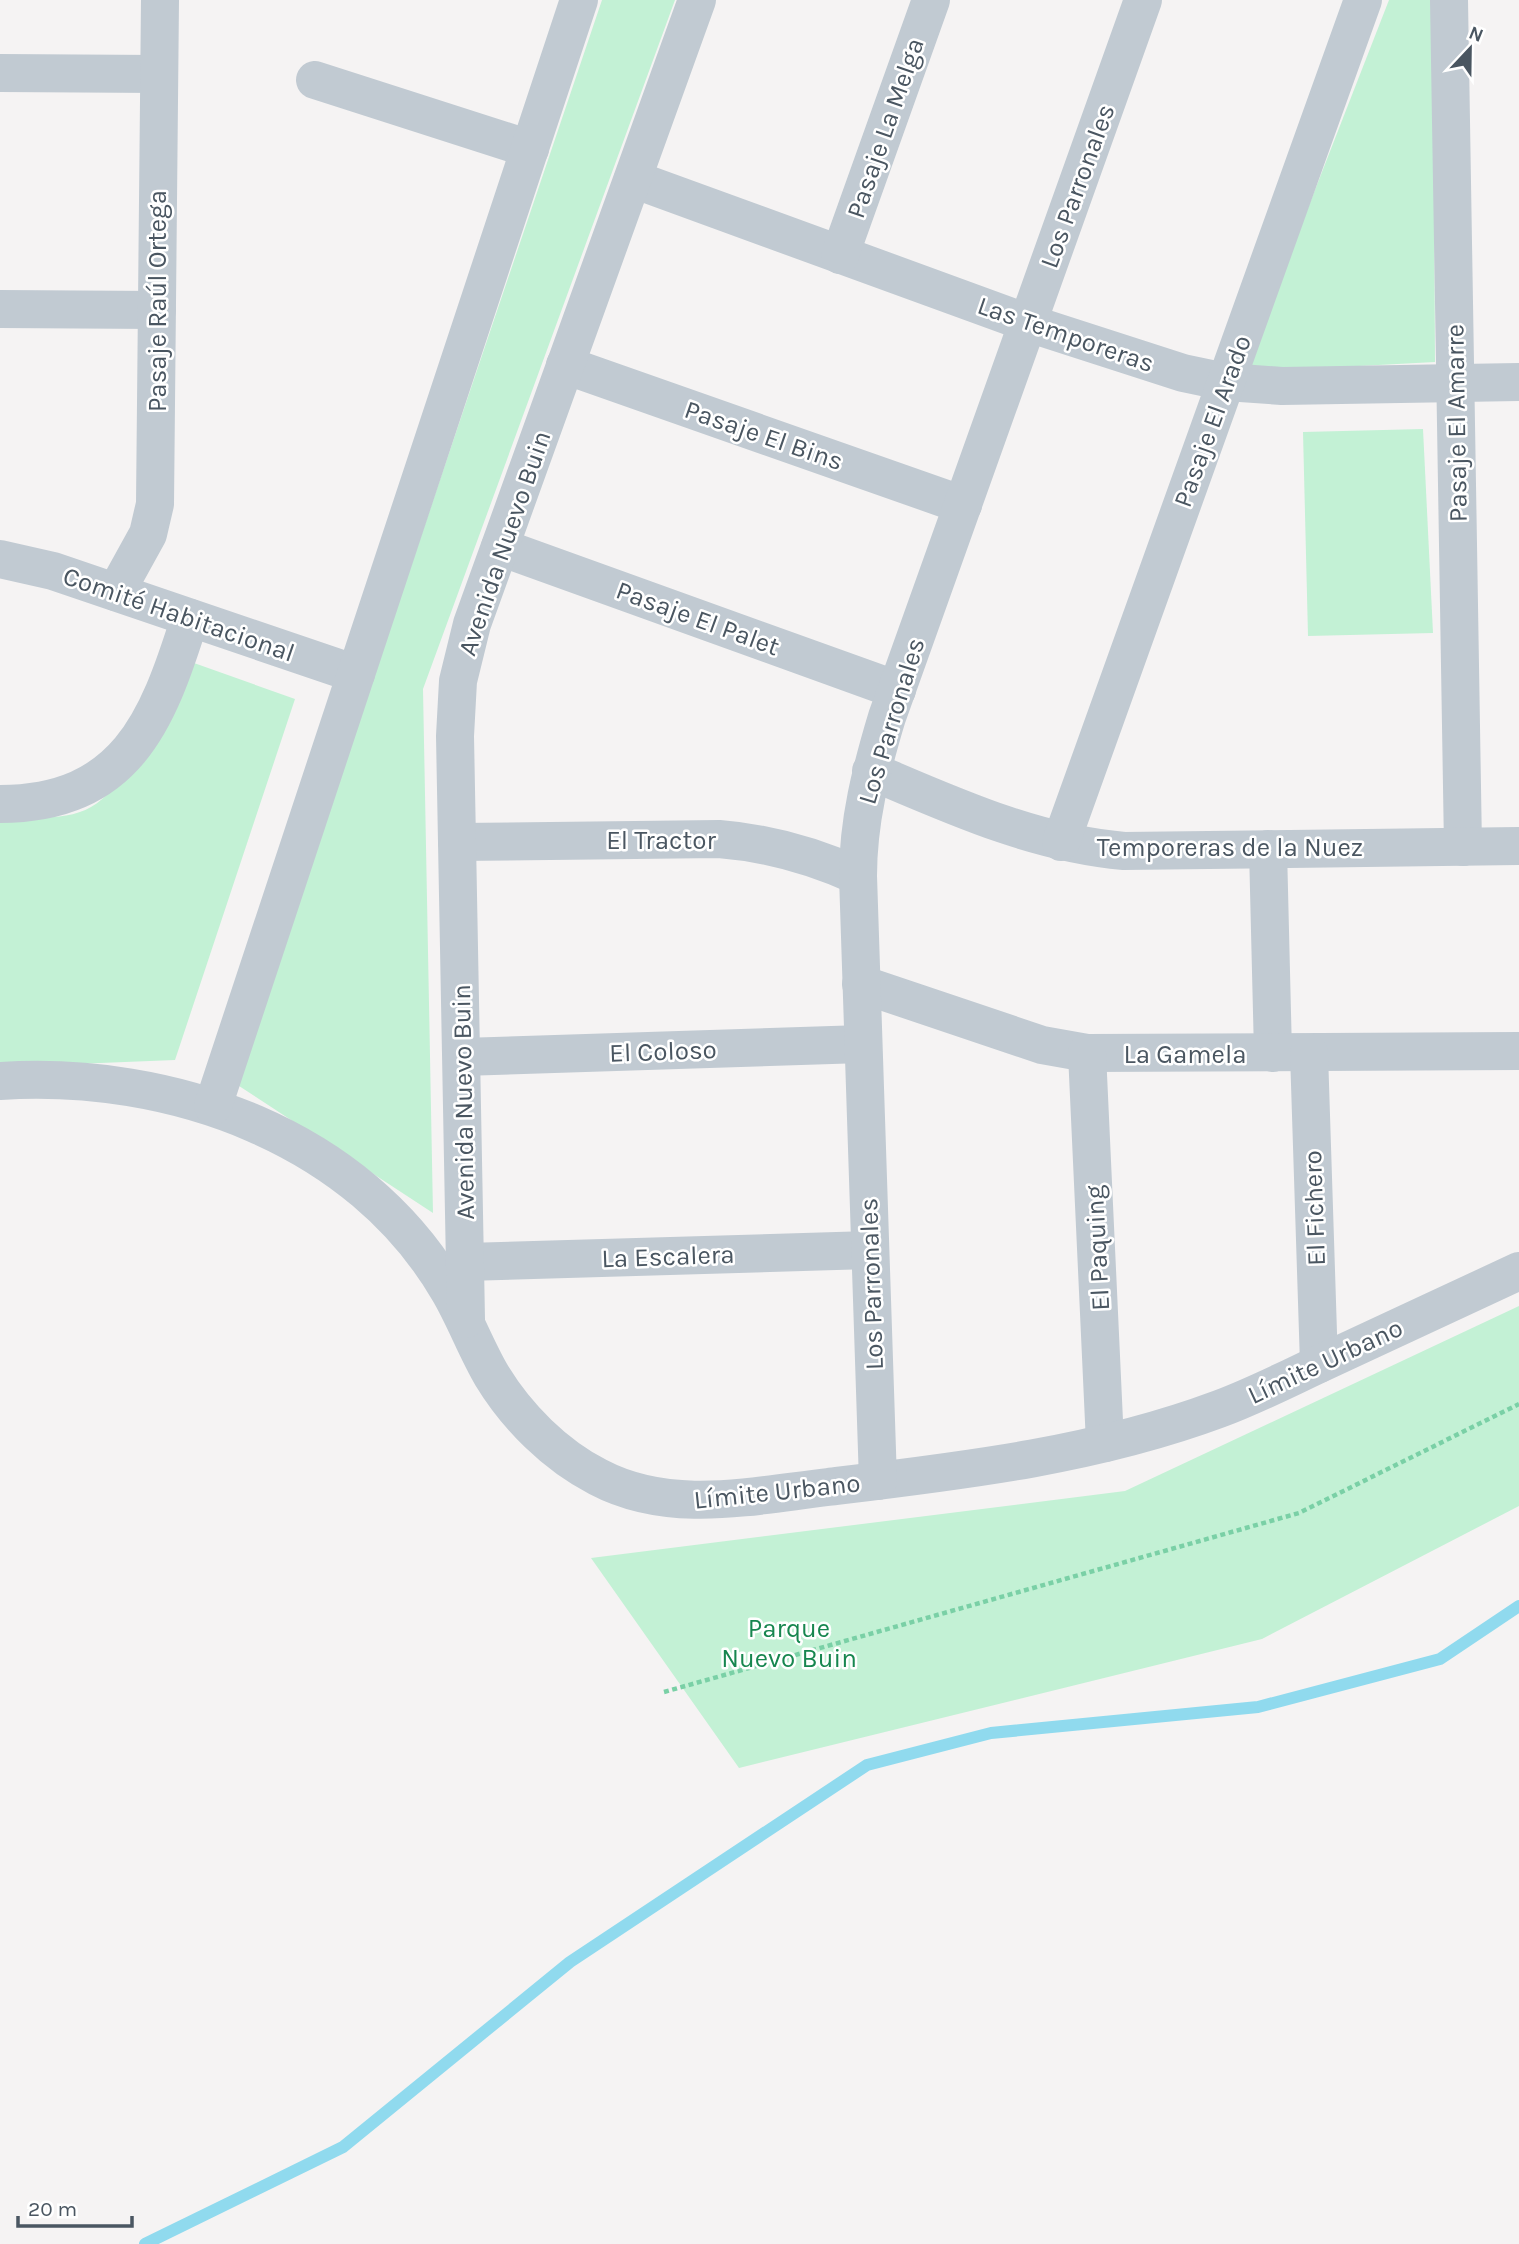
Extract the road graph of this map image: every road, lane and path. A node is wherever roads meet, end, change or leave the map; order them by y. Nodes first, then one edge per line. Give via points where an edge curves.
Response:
1 (160, 0) edge
2 (579, 0) edge
3 (697, 0) edge
4 (930, 0) edge
5 (1143, 0) edge
6 (1363, 0) edge
7 (1449, 0) edge
8 (0, 73) edge
9 (159, 74) junction
10 (315, 79) dead end
11 (530, 149) junction
12 (633, 179) junction
13 (840, 255) junction
14 (0, 309) edge
15 (157, 310) junction
16 (1028, 323) junction
17 (565, 365) junction
18 (1226, 382) junction
19 (1519, 382) edge
20 (1455, 383) junction
21 (963, 505) junction
22 (500, 547) junction
23 (0, 559) edge
24 (116, 592) junction
25 (190, 618) junction
26 (356, 674) junction
27 (897, 690) junction
28 (871, 771) junction
29 (0, 804) edge
30 (457, 842) junction
31 (1061, 842) junction
32 (1519, 846) edge
33 (1463, 847) junction
34 (1268, 849) junction
35 (858, 876) junction
36 (861, 984) junction
37 (863, 1044) junction
38 (1519, 1051) edge
39 (1087, 1053) junction
40 (1291, 1053) junction
41 (462, 1057) junction
42 (0, 1081) edge
43 (213, 1106) junction
44 (870, 1250) junction
45 (466, 1262) junction
46 (1519, 1271) edge
47 (466, 1321) junction
48 (1319, 1364) junction
49 (1519, 1404) edge
50 (1105, 1443) junction
51 (878, 1481) junction
52 (664, 1692) dead end

1 - 9 street, Pasaje Raúl Ortega
2 - 11 street
3 - 12 street, Avenida Nuevo Buin
4 - 13 street, Pasaje La Melga
5 - 16 street, Los Parronales
6 - 18 street, Pasaje El Arado
7 - 20 street, Pasaje El Amarre
8 - 9 street
9 - 15 street, Pasaje Raúl Ortega
10 - 11 street
11 - 26 street
12 - 13 street, Las Temporeras
12 - 17 street, Avenida Nuevo Buin
13 - 16 street, Las Temporeras
14 - 15 street
15 - 24 street, Pasaje Raúl Ortega via 155,504 148,534
16 - 18 street, Las Temporeras via 1183,373
16 - 21 street, Los Parronales
17 - 21 street, Pasaje El Bins
17 - 22 street, Avenida Nuevo Buin
18 - 20 street, Las Temporeras via 1282,386
18 - 31 street, Pasaje El Arado
19 - 20 street, Las Temporeras
20 - 33 street, Pasaje El Amarre
21 - 27 street, Los Parronales
22 - 27 street, Pasaje El Palet
22 - 30 street, Avenida Nuevo Buin via 472,624 458,681
23 - 24 street, Comité Habitacional
24 - 25 street, Comité Habitacional
25 - 26 street, Comité Habitacional
25 - 29 street via 162,702 130,750 109,771 75,790 29,803
26 - 43 street
27 - 28 street, Los Parronales
28 - 31 street, Temporeras de la Nuez via 991,820
28 - 35 street, Los Parronales
30 - 35 street, El Tractor via 758,842 795,850
30 - 41 street, Avenida Nuevo Buin
31 - 34 street, Temporeras de la Nuez via 1124,851
32 - 33 street, Temporeras de la Nuez
33 - 34 street, Temporeras de la Nuez
34 - 40 street, El Fichero
35 - 36 street, Los Parronales
36 - 37 street, Los Parronales
36 - 39 street, La Gamela via 1042,1045
37 - 41 street, El Coloso
37 - 44 street, Los Parronales
38 - 40 street, La Gamela
39 - 40 street, La Gamela
39 - 50 street, El Paquing
40 - 48 street, El Fichero
41 - 45 street, Avenida Nuevo Buin
42 - 43 street, Límite Urbano via 100,1082
43 - 47 street, Límite Urbano via 290,1141 368,1195 428,1258
44 - 45 street, La Escalera
44 - 51 street, Los Parronales
45 - 47 street, Avenida Nuevo Buin
46 - 48 street, Límite Urbano
47 - 51 street, Límite Urbano via 491,1375 527,1422 581,1467 615,1485 646,1495 704,1501
48 - 50 street, Límite Urbano via 1218,1409
49 - 52 path via 1299,1513
50 - 51 street, Límite Urbano via 1000,1466

